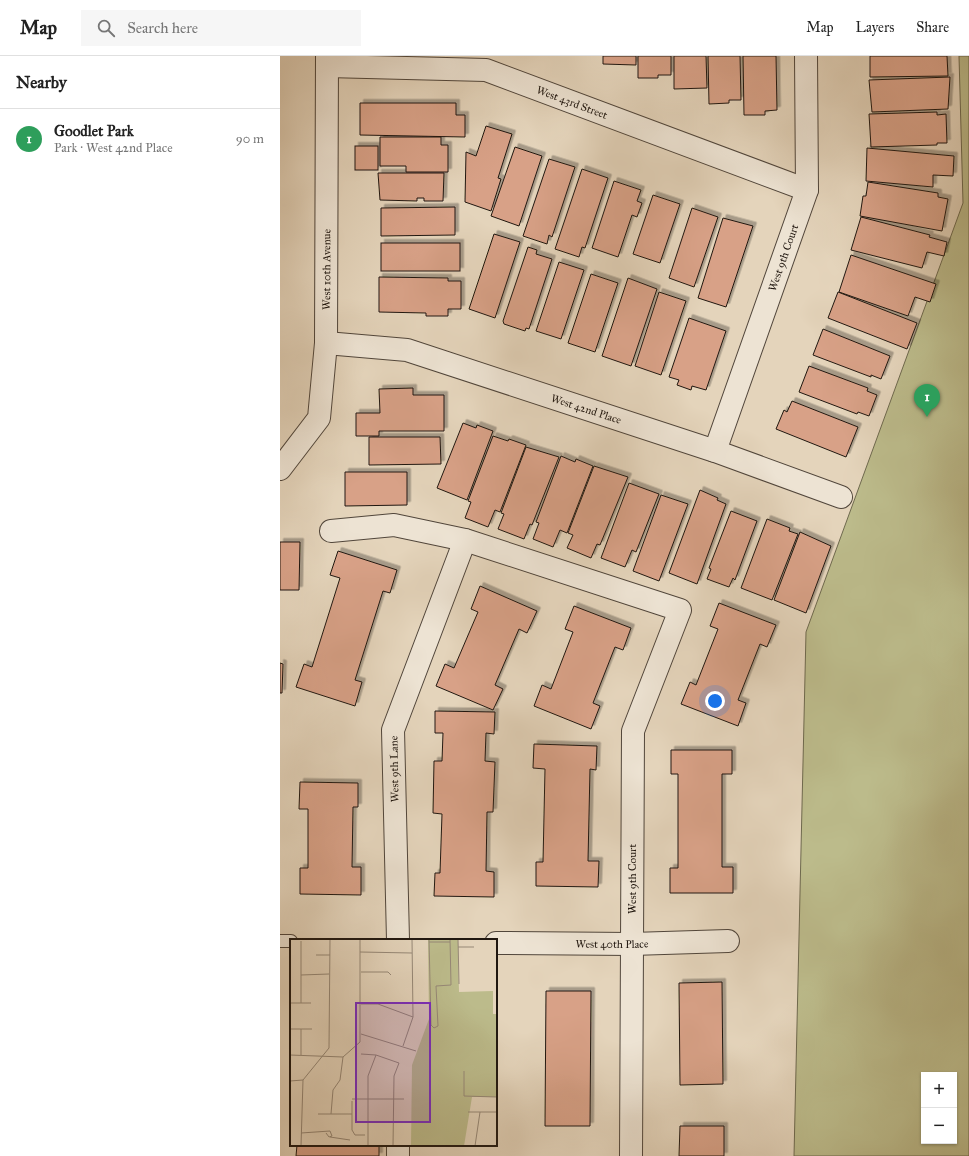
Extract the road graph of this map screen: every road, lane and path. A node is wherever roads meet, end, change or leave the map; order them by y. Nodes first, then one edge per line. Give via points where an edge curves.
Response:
1 (806, 56) edge
2 (327, 61) edge
3 (807, 190) junction
4 (326, 343) junction
5 (715, 451) junction
6 (280, 469) edge
7 (841, 497) dead end
8 (331, 531) dead end
9 (465, 540) junction
10 (398, 939) edge
11 (728, 941) dead end
12 (497, 943) edge
13 (632, 944) junction
14 (631, 1156) edge

1 - 3 street, West 9th Court
2 - 3 street, West 43rd Street via 486,70
2 - 4 street, West 10th Avenue
3 - 5 street, West 9th Court
4 - 5 street, West 42nd Place via 407,350
4 - 6 street, West 10th Avenue via 319,418
5 - 7 street, West 42nd Place
8 - 9 street via 394,525
9 - 10 street, West 9th Lane via 392,730
9 - 13 street, West 9th Court via 680,610 633,731
11 - 13 street, West 40th Place
12 - 13 street, West 40th Place
13 - 14 street, West 9th Court

